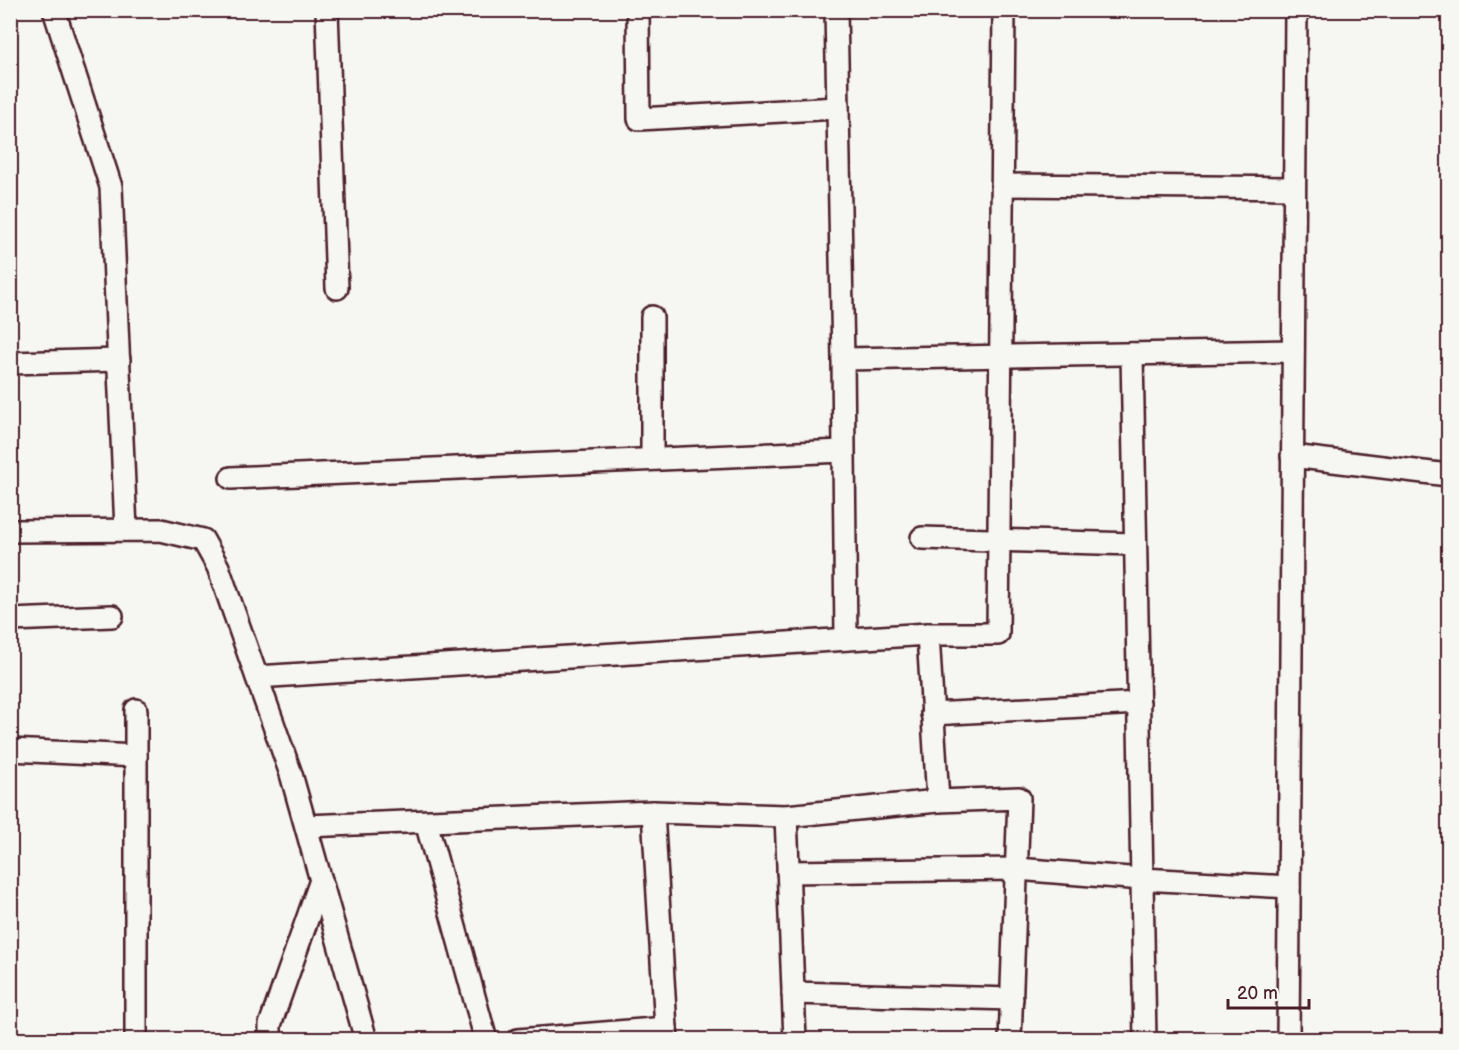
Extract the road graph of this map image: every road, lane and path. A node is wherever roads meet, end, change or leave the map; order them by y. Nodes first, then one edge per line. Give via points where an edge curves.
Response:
1 (54, 10) edge
2 (327, 10) edge
3 (638, 10) edge
4 (836, 10) edge
5 (1004, 10) edge
6 (1296, 10) edge
7 (838, 108) junction
8 (1002, 185) junction
9 (1294, 188) junction
10 (337, 288) dead end
11 (652, 317) dead end
12 (1293, 351) junction
13 (1132, 354) junction
14 (1001, 356) junction
15 (843, 359) junction
16 (119, 360) junction
17 (10, 363) edge
18 (843, 451) junction
19 (1292, 456) junction
20 (652, 459) junction
21 (1449, 475) edge
22 (231, 478) dead end
23 (126, 530) junction
24 (10, 531) edge
25 (922, 538) dead end
26 (999, 539) junction
27 (1136, 544) junction
28 (112, 616) dead end
29 (10, 620) edge
30 (928, 634) junction
31 (846, 639) junction
32 (257, 677) junction
33 (1138, 703) junction
34 (136, 710) dead end
35 (932, 714) junction
36 (10, 750) edge
37 (136, 756) junction
38 (938, 801) junction
39 (653, 812) junction
40 (786, 816) junction
41 (426, 822) junction
42 (306, 826) junction
43 (1017, 869) junction
44 (788, 872) junction
45 (1142, 879) junction
46 (321, 880) junction
47 (1289, 888) junction
48 (793, 993) junction
49 (1012, 999) junction
50 (667, 1034) edge
51 (136, 1040) edge
52 (270, 1040) edge
53 (366, 1040) edge
54 (486, 1040) edge
55 (518, 1040) edge
56 (795, 1040) edge
57 (1010, 1040) edge
58 (1145, 1040) edge
59 (1288, 1040) edge

1 - 16 street via 111,187
2 - 10 street
3 - 7 street via 639,119
4 - 7 street
5 - 8 street
6 - 9 street
7 - 15 street
8 - 9 street
8 - 14 street
9 - 12 street
11 - 20 street
12 - 13 street
12 - 19 street
13 - 14 street
13 - 27 street
14 - 15 street
14 - 26 street
15 - 18 street
16 - 17 street
16 - 23 street
18 - 20 street
18 - 31 street
19 - 21 street
19 - 47 street
20 - 22 street
23 - 24 street
23 - 32 street via 161,530 203,540 218,567
25 - 26 street
26 - 27 street
26 - 30 street via 998,634
27 - 33 street
28 - 29 street
30 - 31 street
30 - 35 street
31 - 32 street
32 - 42 street
33 - 35 street
33 - 45 street
34 - 37 street
35 - 38 street
36 - 37 street
37 - 51 street
38 - 40 street
38 - 43 street via 1019,798
39 - 40 street
39 - 41 street
39 - 50 street
40 - 44 street
41 - 42 street
41 - 54 street
42 - 46 street
43 - 44 street
43 - 45 street
43 - 49 street
44 - 48 street
45 - 47 street
45 - 58 street
46 - 52 street via 270,1025
46 - 53 street
47 - 59 street
48 - 49 street
48 - 56 street
49 - 57 street
50 - 55 street

